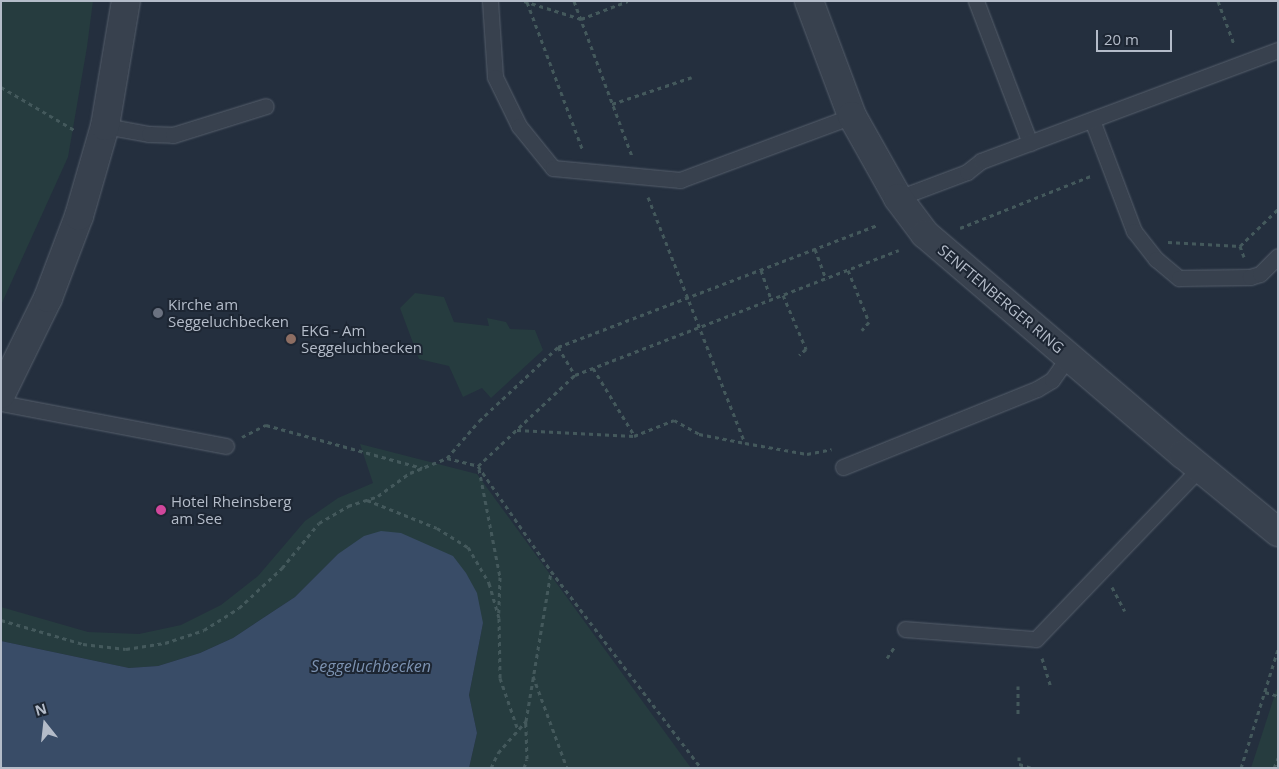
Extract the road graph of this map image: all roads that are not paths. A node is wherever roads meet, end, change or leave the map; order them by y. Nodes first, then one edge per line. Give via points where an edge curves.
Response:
1 (126, 1) edge
2 (490, 1) edge
3 (809, 1) edge
4 (976, 1) edge
5 (1278, 50) edge
6 (266, 106) dead end
7 (852, 116) junction
8 (1092, 120) junction
9 (105, 126) junction
10 (1030, 143) junction
11 (898, 198) junction
12 (1278, 256) edge
13 (1069, 356) junction
14 (1, 394) edge
15 (1, 403) edge
16 (226, 446) road end
17 (843, 467) dead end
18 (1200, 468) junction
19 (1278, 532) edge
20 (906, 629) dead end

1 - 9 street
2 - 7 lane via 495,77 519,126 554,168 680,180
3 - 7 street, SENFTENBERGER RING
4 - 10 lane
5 - 8 lane
6 - 9 lane via 173,135
7 - 11 street, SENFTENBERGER RING
8 - 10 lane
8 - 12 lane via 1134,231 1156,259 1179,278 1250,278 1260,274
9 - 14 street via 79,216 51,288
10 - 11 lane via 982,161 968,172
11 - 13 street, SENFTENBERGER RING via 925,234
13 - 17 lane via 1052,380 1037,390
13 - 18 street, SENFTENBERGER RING
15 - 16 lane
18 - 19 street, SENFTENBERGER RING
18 - 20 lane via 1036,639

